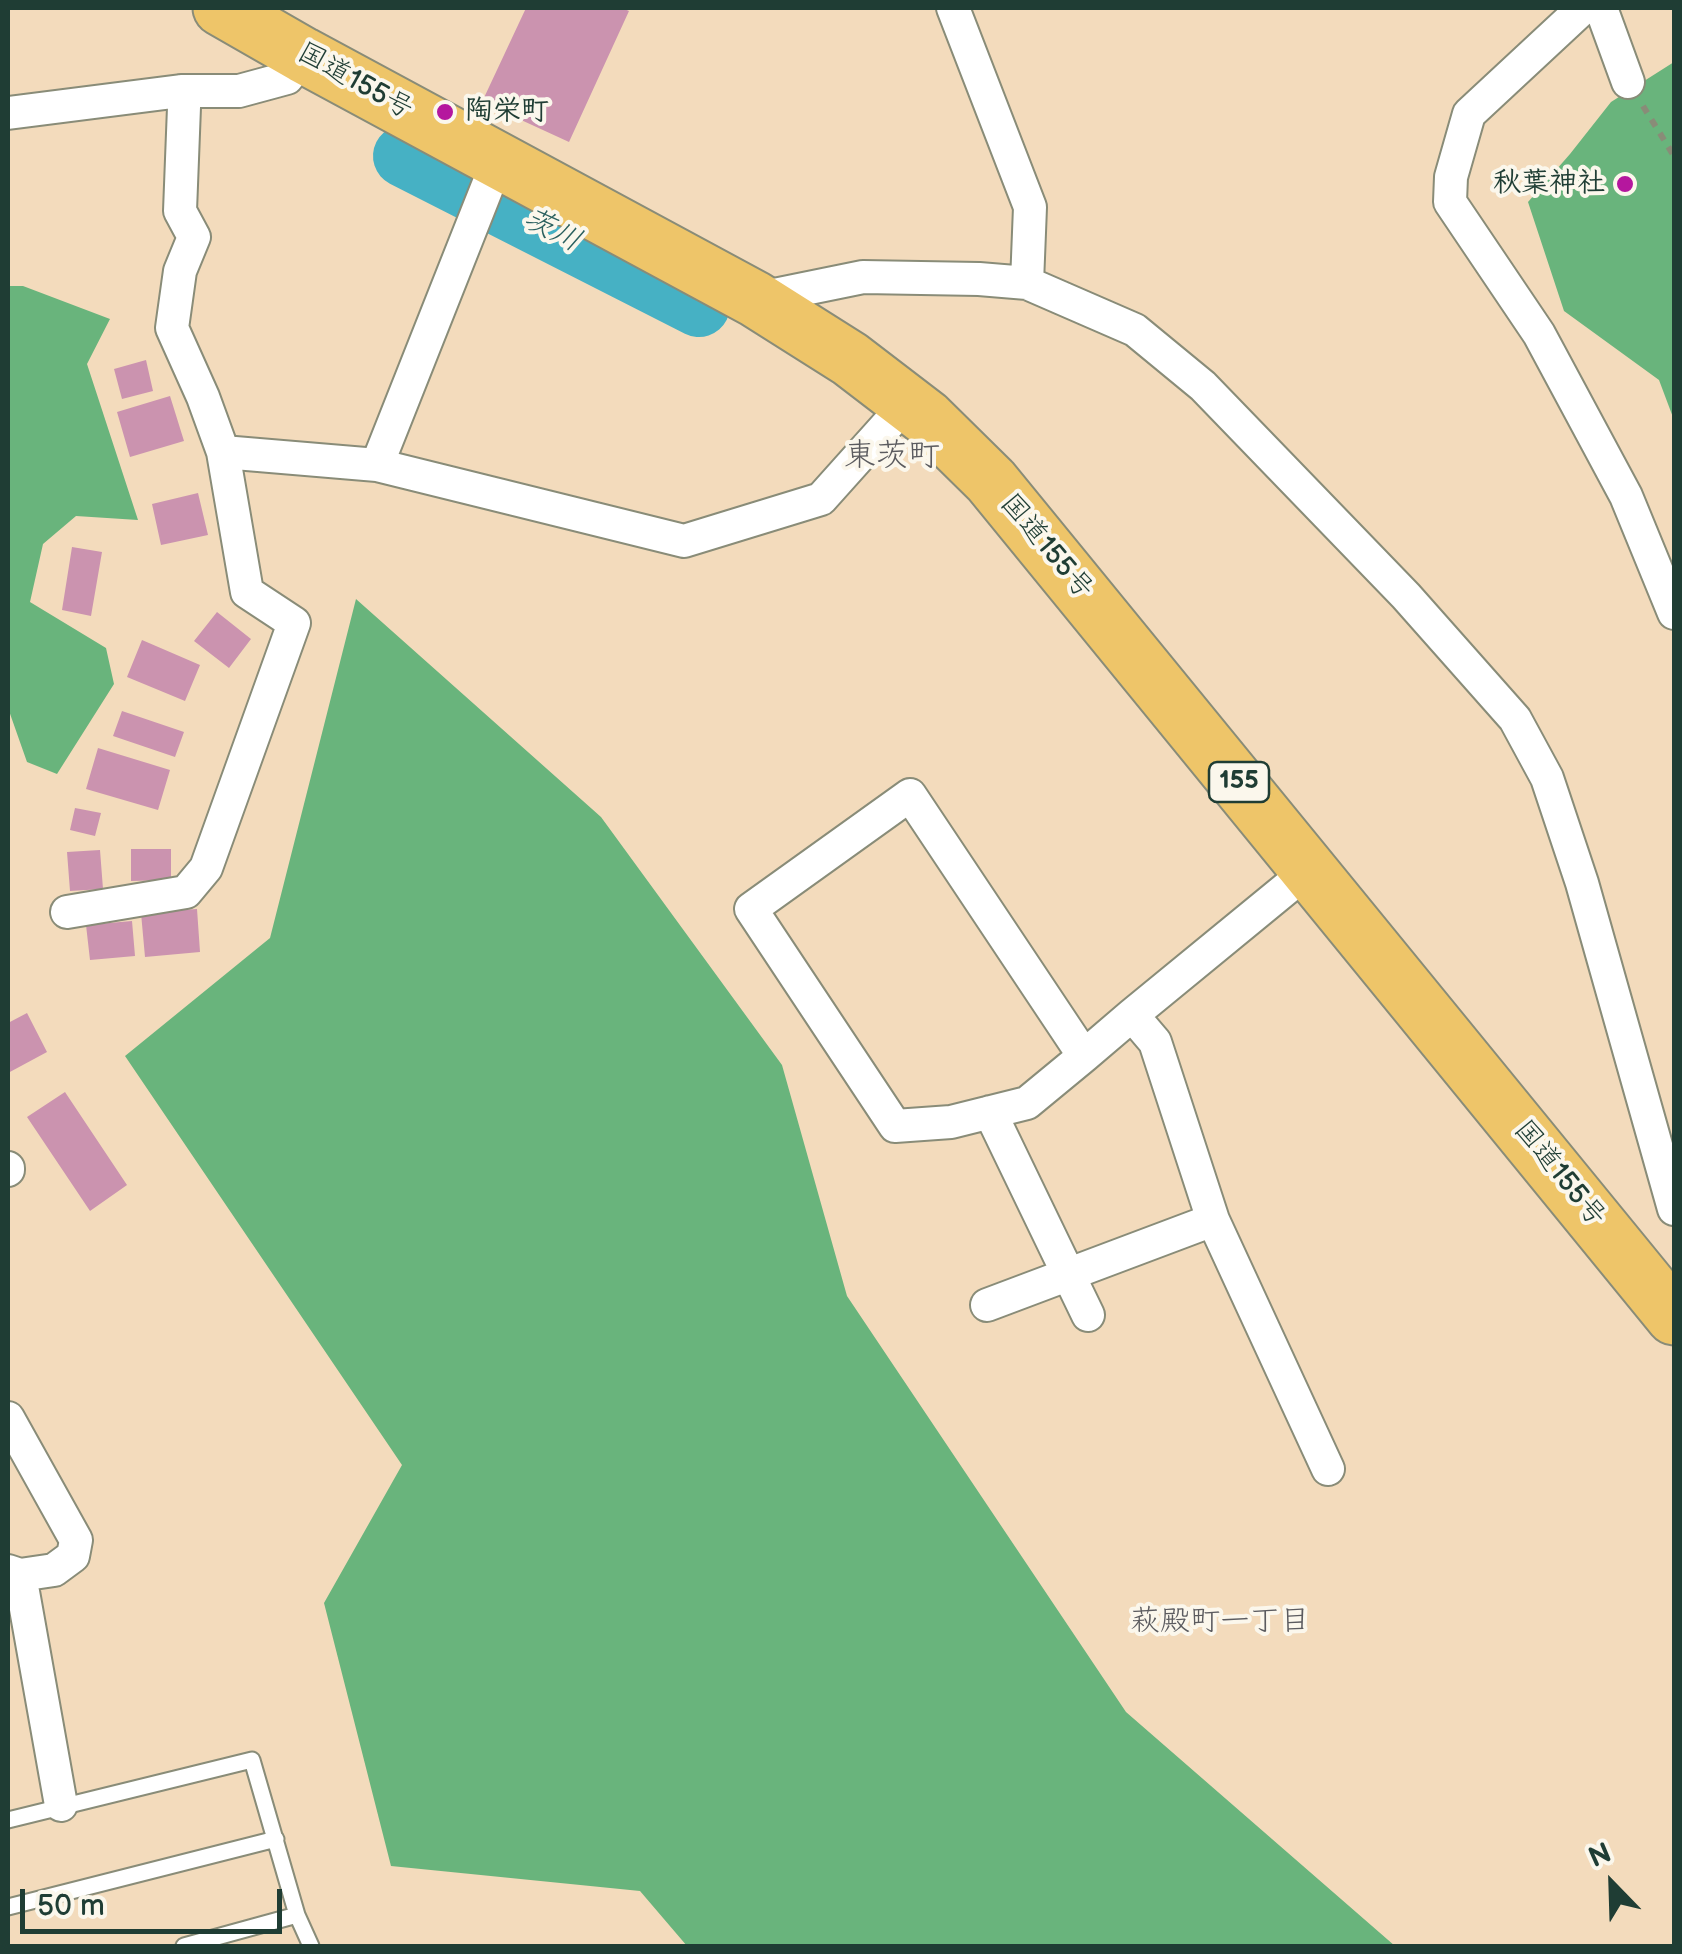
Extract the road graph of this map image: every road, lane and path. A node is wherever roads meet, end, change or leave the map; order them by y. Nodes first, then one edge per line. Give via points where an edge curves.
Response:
1 (953, 8) edge
2 (1584, 8) edge
3 (1601, 8) edge
4 (248, 14) edge
5 (303, 54) junction
6 (1628, 82) joint
7 (180, 91) junction
8 (8, 113) edge
9 (1674, 156) edge
10 (489, 183) junction
11 (1026, 283) junction
12 (755, 298) junction
13 (907, 402) junction
14 (224, 452) junction
15 (377, 465) junction
16 (1674, 613) edge
17 (1310, 869) junction
18 (67, 912) dead end
19 (1132, 1015) junction
20 (1084, 1056) junction
21 (990, 1112) junction
22 (1674, 1210) edge
23 (1213, 1220) junction
24 (1068, 1274) junction
25 (986, 1306) dead end
26 (1088, 1314) dead end
27 (1674, 1317) edge
28 (8, 1418) edge
29 (1328, 1470) dead end
30 (14, 1573) edge
31 (61, 1805) junction
32 (8, 1820) edge
33 (276, 1839) junction
34 (8, 1907) edge
35 (297, 1915) junction
36 (184, 1946) edge
37 (312, 1946) edge

1 - 11 street via 1030,206
2 - 16 street via 1469,114 1450,177 1450,202 1539,334 1626,496
3 - 6 street
4 - 5 highway, 国道155号 / 155
5 - 7 street via 287,78 239,91
5 - 10 highway, 国道155号 / 155
6 - 9 path
7 - 8 street
7 - 14 street via 180,211 194,237 180,271 172,328
10 - 12 highway, 国道155号 / 155
10 - 15 street
11 - 12 street via 863,276
11 - 22 street via 1136,330 1202,386 1515,719 1547,778 1582,883
12 - 13 highway, 国道155号 / 155
13 - 15 street via 821,499 684,541
13 - 17 highway, 国道155号 / 155 via 992,481
14 - 15 street
14 - 18 street via 247,592 294,623 206,868 186,892
17 - 19 street
17 - 27 highway, 国道155号 / 155
19 - 20 street
19 - 23 street via 1155,1042
20 - 21 street via 1027,1103
20 - 21 street via 910,794 751,909 895,1126
21 - 24 street
23 - 24 street
23 - 29 street
24 - 25 street
24 - 26 street
28 - 30 street via 76,1540 73,1556 54,1570
30 - 31 street
31 - 32 lane
31 - 33 lane via 252,1760
33 - 34 lane
33 - 35 lane
35 - 36 lane
35 - 37 lane

